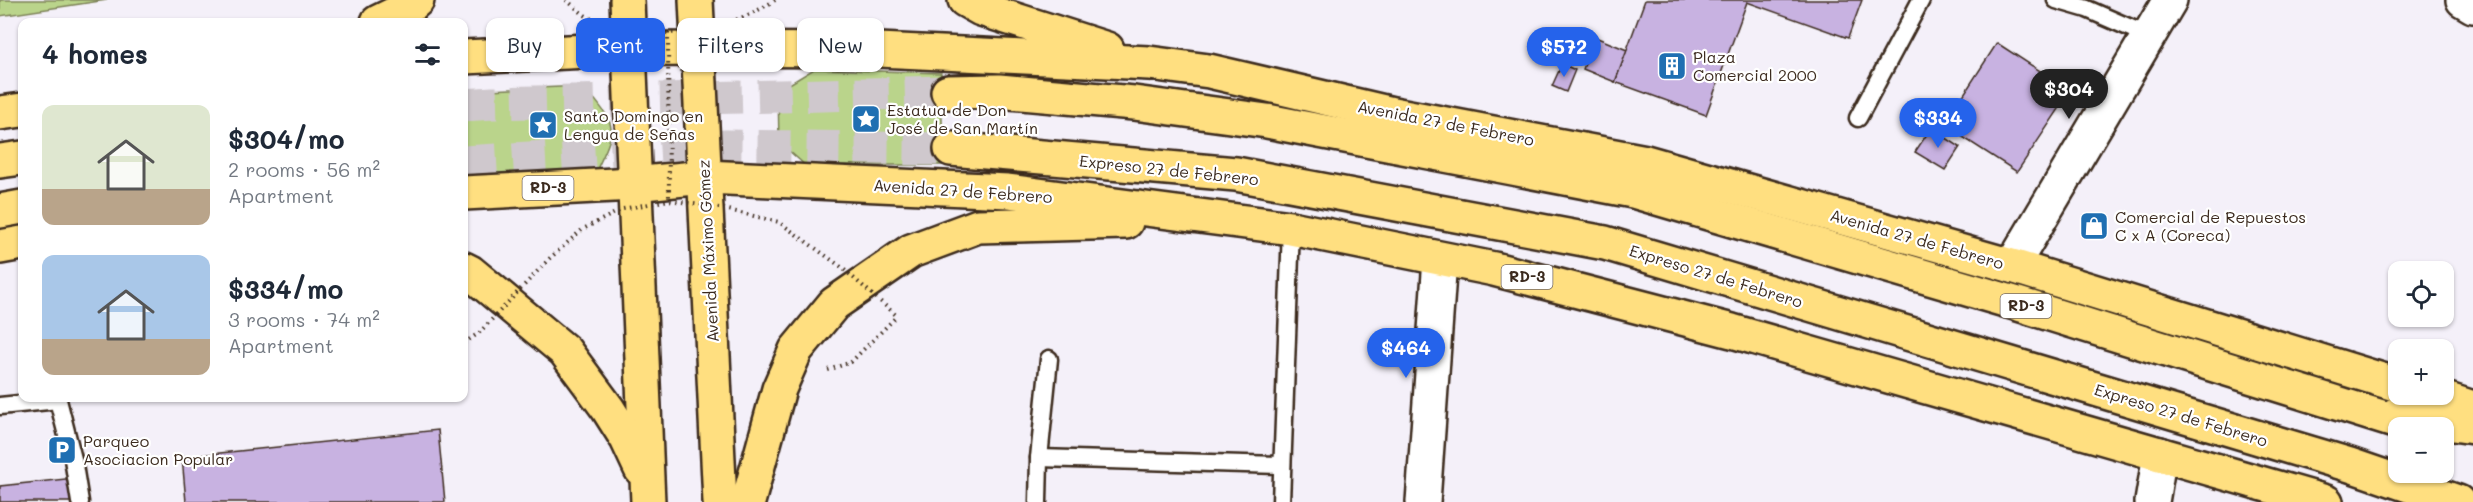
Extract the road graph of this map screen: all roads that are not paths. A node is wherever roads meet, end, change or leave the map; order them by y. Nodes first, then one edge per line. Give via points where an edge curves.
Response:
1 (417, 0) edge
2 (627, 0) edge
3 (696, 0) edge
4 (965, 0) edge
5 (1922, 0) edge
6 (2056, 0) edge
7 (2170, 0) edge
8 (2463, 0) edge
9 (2088, 4) edge
10 (2473, 6) edge
11 (386, 18) edge
12 (628, 18) edge
13 (697, 18) edge
14 (2149, 36) junction
15 (785, 51) edge
16 (576, 52) edge
17 (468, 57) edge
18 (1149, 63) junction
19 (630, 72) edge
20 (700, 72) edge
21 (948, 92) tunnel mouth
22 (18, 111) edge
23 (0, 113) edge
24 (1858, 118) dead end
25 (951, 149) tunnel mouth
26 (18, 159) edge
27 (0, 161) edge
28 (705, 177) junction
29 (633, 184) junction
30 (468, 193) edge
31 (18, 208) edge
32 (0, 211) edge
33 (1198, 217) junction
34 (1291, 228) junction
35 (18, 244) edge
36 (0, 247) edge
37 (1440, 259) junction
38 (2012, 266) junction
39 (468, 271) edge
40 (1049, 359) dead end
41 (2388, 382) edge
42 (39, 402) edge
43 (59, 402) edge
44 (2454, 402) edge
45 (0, 406) edge
46 (2473, 408) edge
47 (2364, 410) junction
48 (2388, 418) edge
49 (2473, 427) edge
50 (2454, 439) edge
51 (2473, 446) edge
52 (2160, 454) junction
53 (1039, 458) junction
54 (1282, 465) junction
55 (2350, 465) junction
56 (647, 492) edge
57 (80, 502) edge
58 (720, 502) edge
59 (748, 502) edge
60 (1038, 502) edge
61 (1281, 502) edge
62 (1423, 502) edge
63 (2152, 502) edge
64 (2326, 502) edge
65 (2420, 502) edge
66 (2458, 502) edge

1 - 11 main road
2 - 12 main road
3 - 13 main road, Avenida Máximo Gómez
4 - 18 main road via 981,9
5 - 24 lane
6 - 9 lane
7 - 14 street
8 - 10 street
9 - 14 lane
14 - 38 street
15 - 18 main road, Avenida 27 de Febrero / RD-3 via 879,50
16 - 17 main road, Avenida 27 de Febrero / RD-3
18 - 38 main road, Avenida 27 de Febrero / RD-3 via 1646,162
19 - 29 main road
20 - 28 main road, Avenida Máximo Gómez
21 - 47 main road, RD-3 via 999,91 1123,102 1267,121 1633,191
22 - 23 main road
25 - 55 main road, Expreso 27 de Febrero via 1236,174 1605,243
26 - 27 main road
28 - 29 main road, Avenida 27 de Febrero / RD-3
28 - 33 main road, Avenida 27 de Febrero / RD-3 via 1008,191
28 - 58 main road, Avenida Máximo Gómez
29 - 30 main road, Avenida 27 de Febrero / RD-3
29 - 56 main road
31 - 32 main road
33 - 34 main road, Avenida 27 de Febrero / RD-3
33 - 59 main road via 978,226 911,251 834,304 796,350 779,389
34 - 37 main road, Avenida 27 de Febrero / RD-3
34 - 54 lane
35 - 36 main road
37 - 52 main road, Avenida 27 de Febrero / RD-3 via 1494,269 1732,331
37 - 62 street
38 - 41 main road, Avenida 27 de Febrero / RD-3
39 - 56 main road via 565,351 627,439
40 - 53 lane
42 - 45 lane
43 - 57 lane
44 - 46 main road
47 - 48 main road, RD-3
47 - 49 main road
50 - 51 main road
52 - 63 street
52 - 64 main road, Avenida 27 de Febrero / RD-3
53 - 54 lane
53 - 60 lane
54 - 61 lane
55 - 65 main road
55 - 66 main road, Expreso 27 de Febrero

